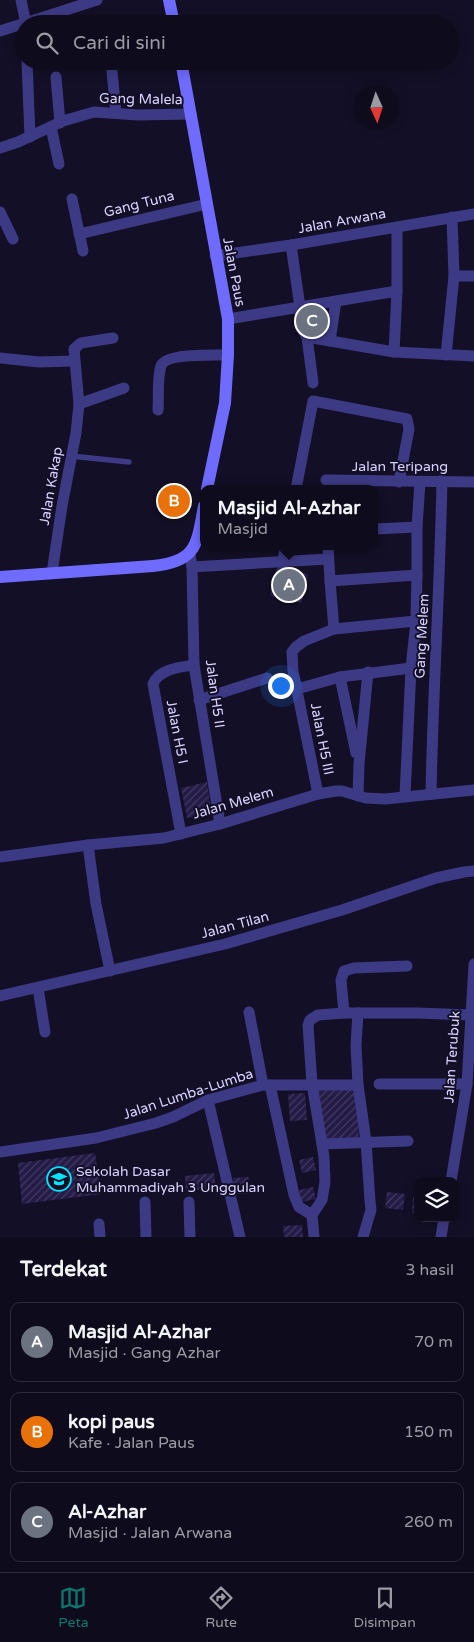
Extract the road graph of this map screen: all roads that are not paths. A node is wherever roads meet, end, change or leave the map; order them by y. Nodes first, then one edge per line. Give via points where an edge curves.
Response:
1 (21, 0) edge
2 (97, 0) edge
3 (169, 0) edge
4 (24, 15) edge
5 (51, 15) edge
6 (172, 15) edge
7 (15, 26) edge
8 (0, 31) edge
9 (27, 70) edge
10 (112, 70) edge
11 (183, 70) edge
12 (56, 77) dead end
13 (116, 112) junction
14 (191, 114) junction
15 (55, 125) junction
16 (30, 137) junction
17 (3, 147) edge
18 (59, 164) dead end
19 (72, 199) dead end
20 (207, 204) junction
21 (0, 212) edge
22 (474, 214) edge
23 (452, 217) junction
24 (397, 227) junction
25 (79, 234) junction
26 (13, 239) dead end
27 (291, 245) junction
28 (83, 251) dead end
29 (215, 256) junction
30 (454, 276) junction
31 (474, 276) edge
32 (397, 291) junction
33 (336, 301) junction
34 (300, 307) junction
35 (228, 319) junction
36 (307, 337) junction
37 (113, 338) dead end
38 (330, 341) junction
39 (394, 352) junction
40 (228, 355) junction
41 (446, 355) junction
42 (474, 356) edge
43 (0, 358) edge
44 (74, 361) junction
45 (313, 382) dead end
46 (124, 388) dead end
47 (79, 404) junction
48 (158, 410) dead end
49 (71, 456) junction
50 (128, 462) dead end
51 (326, 480) dead end
52 (442, 480) junction
53 (399, 482) junction
54 (420, 482) junction
55 (474, 482) edge
56 (208, 485) edge
57 (297, 485) edge
58 (200, 527) edge
59 (417, 527) junction
60 (378, 529) edge
61 (285, 550) edge
62 (328, 550) edge
63 (190, 554) junction
64 (328, 559) junction
65 (282, 563) junction
66 (192, 567) junction
67 (52, 573) junction
68 (417, 575) junction
69 (0, 577) edge
70 (330, 580) junction
71 (416, 621) junction
72 (334, 629) junction
73 (194, 664) junction
74 (411, 668) junction
75 (368, 672) junction
76 (340, 677) junction
77 (267, 678) dead end
78 (297, 689) junction
79 (199, 700) junction
80 (359, 764) junction
81 (474, 790) edge
82 (431, 793) junction
83 (318, 794) junction
84 (358, 796) junction
85 (405, 796) junction
86 (220, 824) junction
87 (181, 834) junction
88 (88, 845) junction
89 (0, 857) edge
90 (474, 872) edge
91 (474, 964) edge
92 (407, 966) dead end
93 (110, 971) junction
94 (38, 988) junction
95 (0, 996) edge
96 (249, 1012) dead end
97 (344, 1013) junction
98 (358, 1014) junction
99 (470, 1015) junction
100 (45, 1032) dead end
101 (312, 1084) junction
102 (379, 1084) dead end
103 (467, 1084) junction
104 (267, 1085) junction
105 (358, 1085) junction
106 (208, 1100) junction
107 (366, 1141) junction
108 (408, 1141) dead end
109 (322, 1144) junction
110 (0, 1152) edge
111 (451, 1177) edge
112 (145, 1202) dead end
113 (189, 1202) dead end
114 (312, 1215) junction
115 (443, 1222) edge
116 (99, 1224) dead end
117 (100, 1237) edge
118 (146, 1237) edge
119 (190, 1237) edge
120 (240, 1237) edge
121 (314, 1237) edge
122 (363, 1237) edge
123 (441, 1237) edge

1 - 4 street
2 - 5 street
3 - 6 main road
7 - 8 street
9 - 16 street
10 - 13 street
11 - 14 main road, Jalan Paus
12 - 15 street
13 - 14 street, Gang Malela
13 - 15 street, Gang Malela via 94,112
14 - 20 main road, Jalan Paus
15 - 16 street, Gang Malela
15 - 18 street
16 - 17 street, Gang Malela
19 - 25 street
20 - 25 street, Gang Tuna
20 - 29 main road, Jalan Paus
21 - 26 street
22 - 23 street, Jalan Arwana
23 - 24 street, Jalan Arwana
23 - 30 street
24 - 27 street, Jalan Arwana
24 - 32 street
25 - 28 street
27 - 29 street, Jalan Arwana
27 - 34 street
29 - 35 main road, Jalan Paus
30 - 31 street
30 - 41 street
32 - 33 street
32 - 39 street
33 - 34 street
33 - 38 street
34 - 35 street
34 - 36 street via 300,326
35 - 40 main road, Jalan Paus
36 - 38 street
36 - 45 street
37 - 44 street via 76,345
38 - 39 street
39 - 41 street
40 - 48 street via 174,357 164,361 160,368
40 - 56 main road, Jalan Paus via 225,403
41 - 42 street
43 - 44 street
44 - 47 street, Jalan Kakap
46 - 47 street
47 - 49 street, Jalan Kakap
49 - 50 lane
49 - 67 street, Jalan Kakap
51 - 53 street, Jalan Teripang
52 - 54 street, Jalan Teripang
52 - 55 street, Jalan Teripang
52 - 82 street, Gang Melem
53 - 54 street, Jalan Teripang
53 - 57 street via 409,429 407,419 313,401
54 - 59 street
58 - 63 main road
59 - 60 street
59 - 68 street
61 - 65 street
62 - 64 street
63 - 66 street, Jalan H5 II
63 - 67 main road via 165,565
64 - 65 street
64 - 70 street
65 - 66 street
66 - 73 street, Jalan H5 II
67 - 69 main road
68 - 70 street
68 - 71 street
70 - 72 street
71 - 72 street
71 - 74 street
72 - 78 street, Jalan H5 III via 304,641 292,652 292,671
73 - 79 street, Jalan H5 II
73 - 87 street, Jalan H5 I via 162,673 153,684
74 - 75 street
74 - 85 street
75 - 76 street
75 - 80 street
76 - 78 street
76 - 80 street
77 - 79 street
78 - 83 street, Jalan H5 III
79 - 86 street, Jalan H5 II
80 - 84 street
81 - 82 street, Jalan Melem
82 - 85 street, Jalan Melem
83 - 84 street, Jalan Melem via 342,791
83 - 86 street, Jalan Melem
84 - 85 street, Jalan Melem via 376,799
86 - 87 street, Jalan Melem
87 - 88 street, Jalan Melem
88 - 89 street, Jalan Melem
88 - 93 street via 97,913
90 - 93 street, Jalan Tilan via 436,878 225,944
91 - 99 street, Jalan Terubuk
92 - 97 street via 344,971 341,980
93 - 94 street, Jalan Tilan
94 - 95 street, Jalan Tilan
94 - 100 street
96 - 104 street
97 - 98 street
97 - 101 street via 318,1015 310,1020
98 - 99 street
98 - 105 street
99 - 103 street, Jalan Terubuk
101 - 104 street, Jalan Lumba-Lumba
101 - 105 street, Jalan Lumba-Lumba
101 - 109 street
102 - 103 street
103 - 111 street, Jalan Terubuk
104 - 106 street, Jalan Lumba-Lumba
104 - 114 street via 294,1194 299,1207
105 - 107 street
106 - 110 street, Jalan Lumba-Lumba via 156,1123 104,1136
106 - 120 street
107 - 108 street
107 - 109 street
107 - 122 street via 371,1210
109 - 114 street via 326,1170 324,1192
112 - 118 street
113 - 119 street
114 - 121 street
115 - 123 street
116 - 117 street

